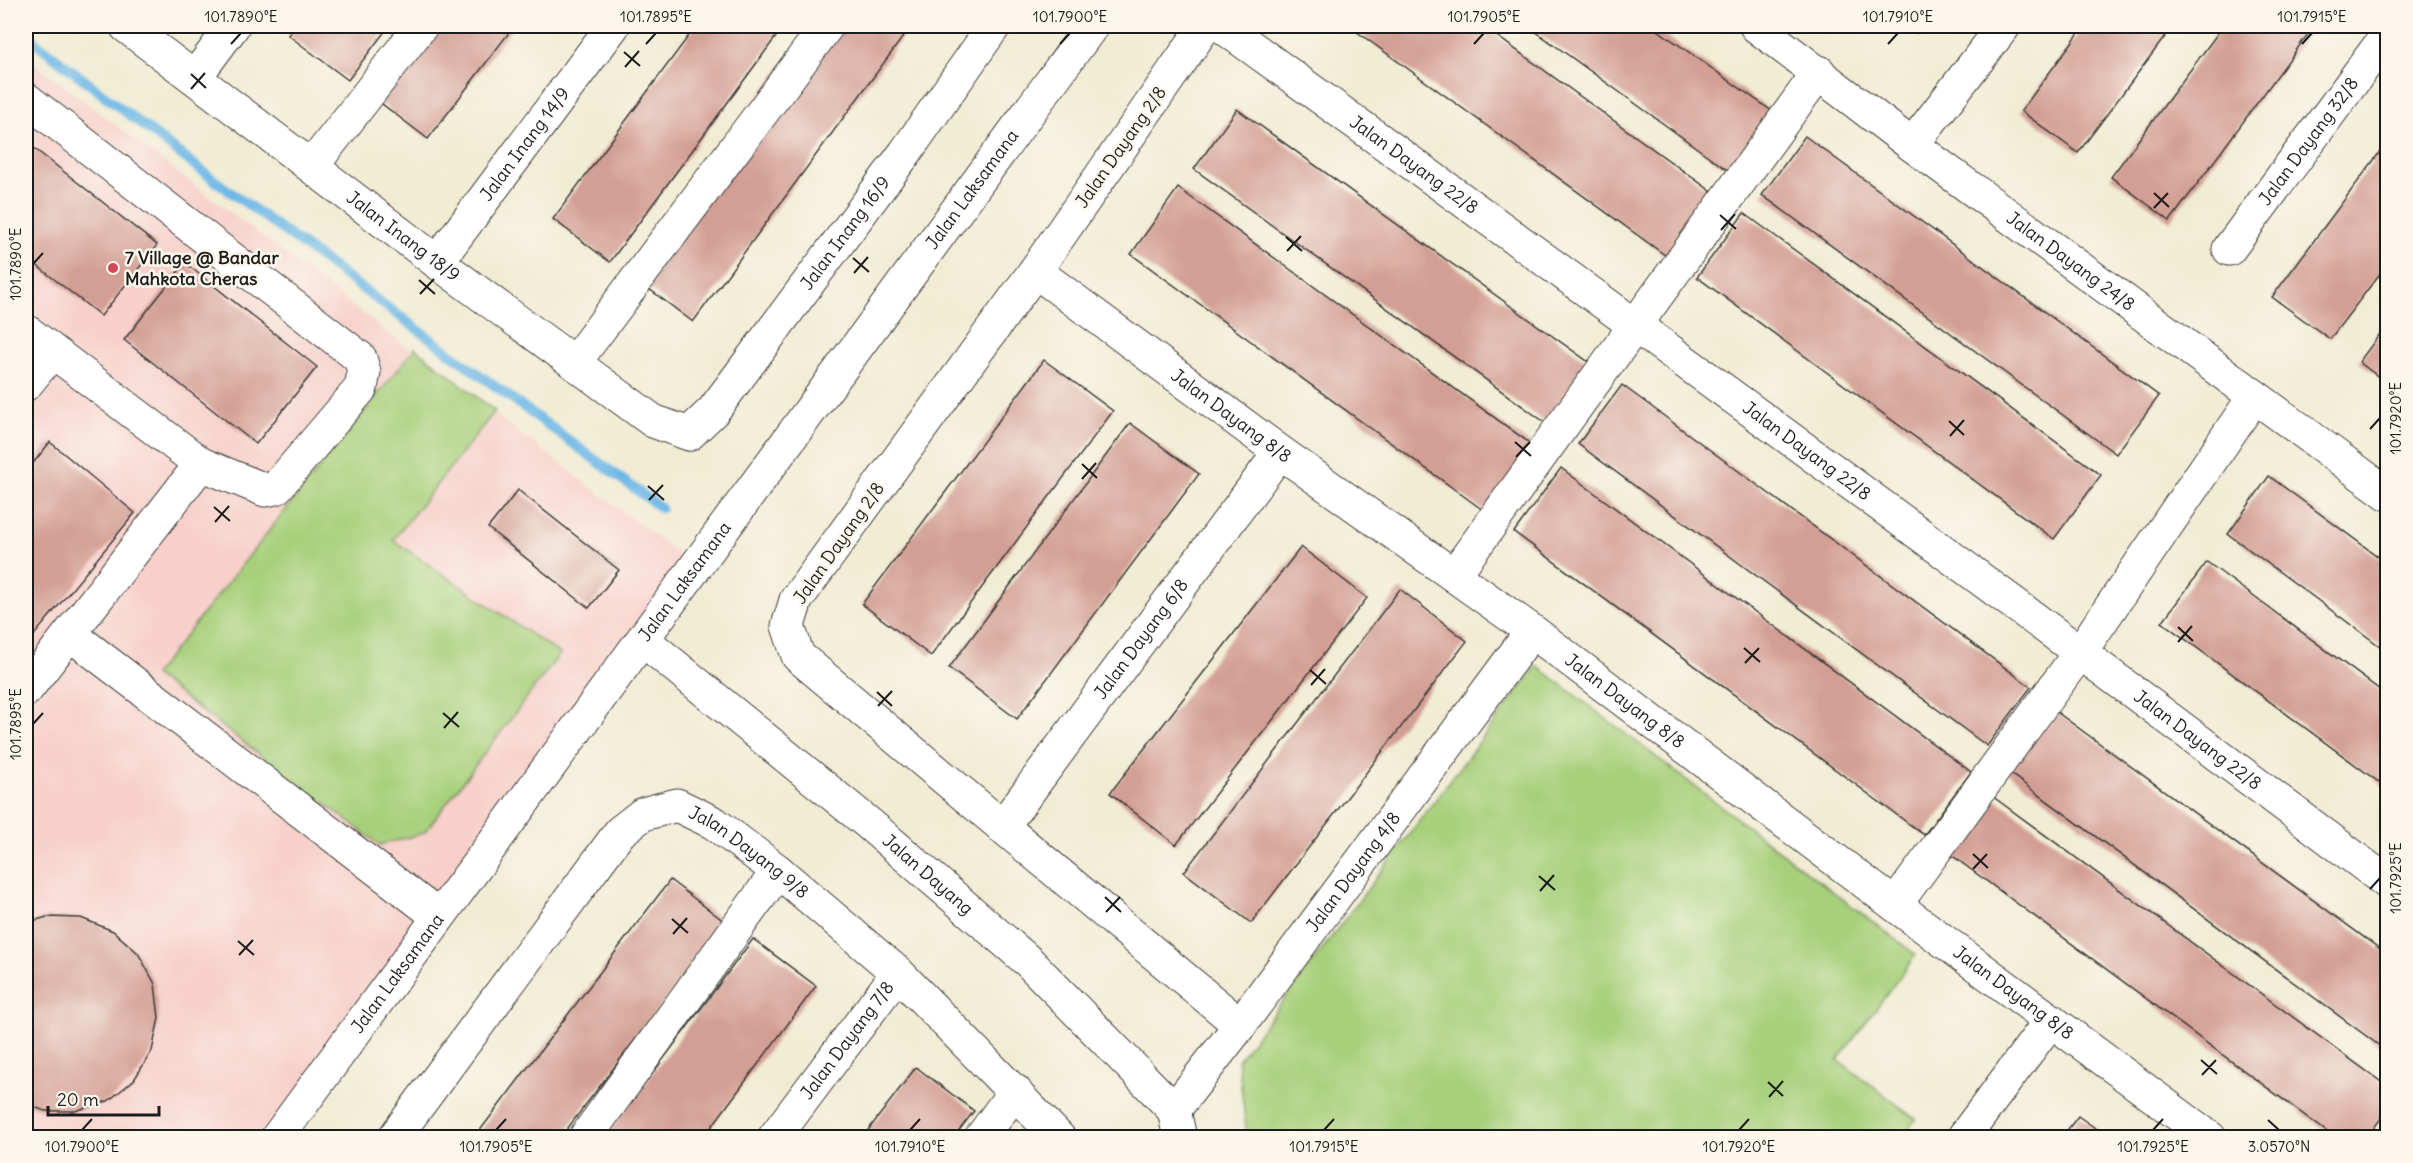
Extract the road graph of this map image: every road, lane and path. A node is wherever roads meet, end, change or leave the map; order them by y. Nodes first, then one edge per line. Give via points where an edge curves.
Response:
1 (126, 26) edge
2 (233, 26) edge
3 (421, 26) edge
4 (613, 26) edge
5 (827, 26) edge
6 (994, 26) edge
7 (1092, 26) edge
8 (1205, 26) edge
9 (1222, 26) edge
10 (1756, 26) edge
11 (2004, 26) edge
12 (2388, 34) edge
13 (1819, 72) junction
14 (195, 77) junction
15 (26, 99) edge
16 (1912, 145) junction
17 (312, 166) junction
18 (2229, 249) dead end
19 (437, 262) junction
20 (1035, 271) junction
21 (1637, 325) junction
22 (26, 331) edge
23 (52, 352) junction
24 (574, 363) junction
25 (26, 384) edge
26 (2254, 397) junction
27 (689, 434) joint
28 (1280, 452) junction
29 (201, 464) junction
30 (2388, 494) edge
31 (1454, 575) junction
32 (1532, 631) junction
33 (70, 634) junction
34 (643, 640) junction
35 (2081, 651) junction
36 (26, 690) edge
37 (1002, 827) junction
38 (778, 871) junction
39 (2388, 883) edge
40 (1895, 905) junction
41 (438, 916) junction
42 (898, 973) junction
43 (2051, 1020) junction
44 (1240, 1025) junction
45 (1015, 1091) junction
46 (1177, 1124) edge
47 (277, 1137) edge
48 (394, 1137) edge
49 (585, 1137) edge
50 (774, 1137) edge
51 (981, 1137) edge
52 (1059, 1137) edge
53 (1963, 1137) edge
54 (2210, 1137) edge

1 - 14 street, Jalan Inang 18/9
2 - 14 street
3 - 17 street
4 - 19 street, Jalan Inang 14/9
5 - 24 street
6 - 27 street, Jalan Inang 16/9 via 713,411
7 - 34 street, Jalan Laksamana
8 - 20 street, Jalan Dayang 2/8
9 - 21 street, Jalan Dayang 22/8
10 - 13 street, Jalan Dayang 24/8
11 - 16 street
12 - 18 street, Jalan Dayang 32/8
13 - 16 street, Jalan Dayang 24/8
13 - 21 street
14 - 17 street, Jalan Inang 18/9
15 - 29 street via 360,358 364,372 361,388 276,488 252,487
16 - 26 street, Jalan Dayang 24/8
17 - 19 street, Jalan Inang 18/9
19 - 24 street, Jalan Inang 18/9
20 - 28 street, Jalan Dayang 8/8
20 - 37 street, Jalan Dayang 2/8 via 796,600 788,626 798,656
21 - 31 street
21 - 35 street, Jalan Dayang 22/8
22 - 23 street
23 - 25 street
23 - 29 street
24 - 27 street, Jalan Inang 18/9 via 653,421
26 - 30 street, Jalan Dayang 24/8
26 - 35 street
28 - 31 street, Jalan Dayang 8/8
28 - 37 street, Jalan Dayang 6/8
29 - 33 street
31 - 32 street, Jalan Dayang 8/8
32 - 40 street, Jalan Dayang 8/8
32 - 44 street, Jalan Dayang 4/8
33 - 36 street
33 - 41 street
34 - 41 street, Jalan Laksamana
34 - 46 street, Jalan Dayang via 868,823 1029,962
35 - 39 street, Jalan Dayang 22/8
35 - 40 street
37 - 44 street, Jalan Dayang 2/8
38 - 42 street, Jalan Dayang 9/8
38 - 48 street, Jalan Dayang 9/8 via 714,823 677,805 643,814 620,832
38 - 49 street
40 - 43 street, Jalan Dayang 8/8
41 - 47 street, Jalan Laksamana
42 - 45 street, Jalan Dayang 9/8
42 - 50 street, Jalan Dayang 7/8
43 - 53 street
43 - 54 street, Jalan Dayang 8/8
44 - 46 street, Jalan Dayang 4/8
45 - 51 street
45 - 52 street, Jalan Dayang 9/8

